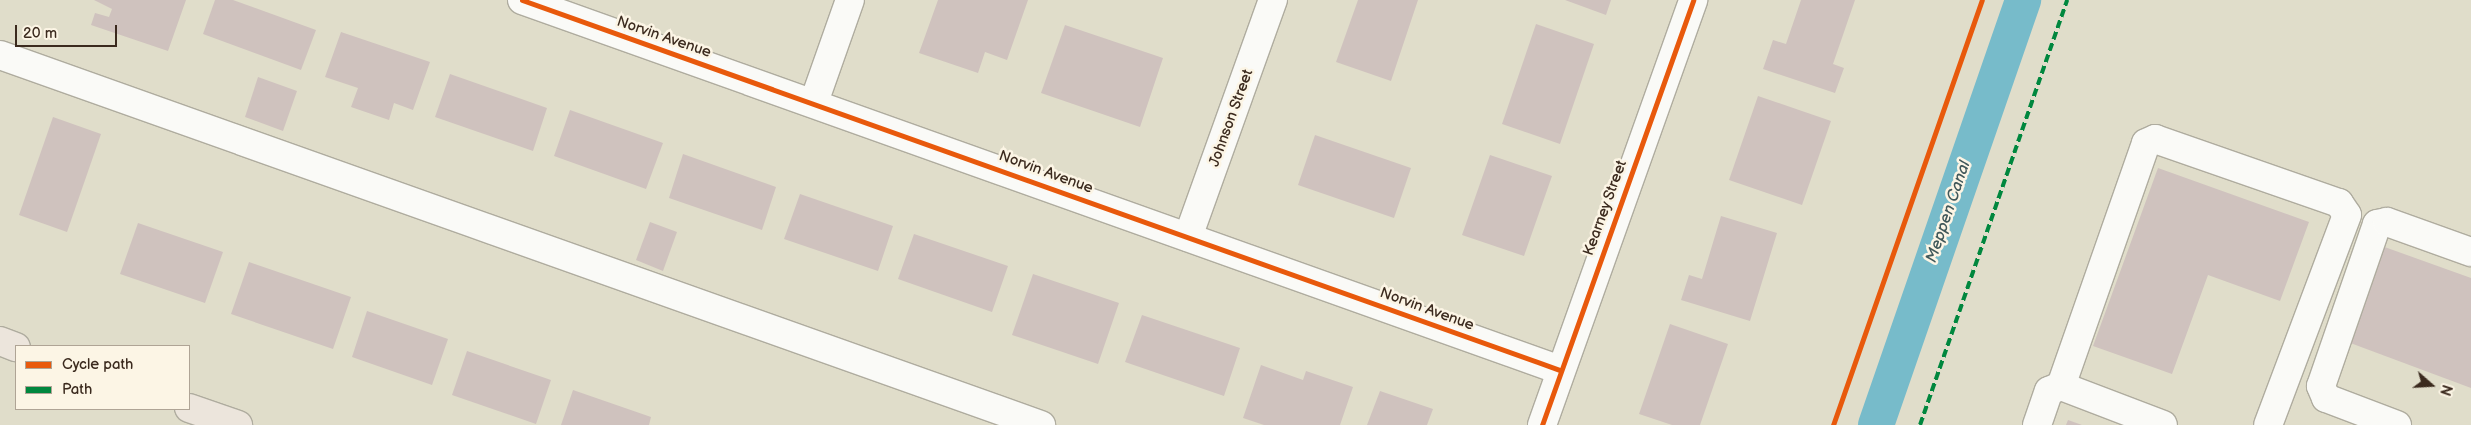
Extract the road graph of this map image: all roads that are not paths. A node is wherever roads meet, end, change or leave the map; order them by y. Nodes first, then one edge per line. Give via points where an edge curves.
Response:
1 (522, 0) edge
2 (850, 0) edge
3 (1273, 0) edge
4 (1694, 0) edge
5 (0, 55) edge
6 (814, 102) junction
7 (1188, 237) junction
8 (2471, 252) edge
9 (0, 341) edge
10 (15, 347) edge
11 (1560, 370) junction
12 (2061, 386) junction
13 (190, 408) edge
14 (2392, 424) edge
15 (238, 425) edge
16 (1041, 425) edge
17 (1542, 425) edge
18 (2037, 425) edge
19 (2163, 425) edge
20 (2268, 425) edge

1 - 6 street, Norvin Avenue
2 - 6 street
3 - 7 street, Johnson Street
4 - 11 street, Kearney Street
5 - 16 street
6 - 7 street, Norvin Avenue
7 - 11 street, Norvin Avenue
8 - 14 street via 2387,222 2377,224 2321,386 2326,398
9 - 10 main road
11 - 17 street, Kearney Street
12 - 18 street via 2049,392
12 - 19 street
12 - 20 street via 2146,143 2155,139 2339,203 2347,215
13 - 15 main road

